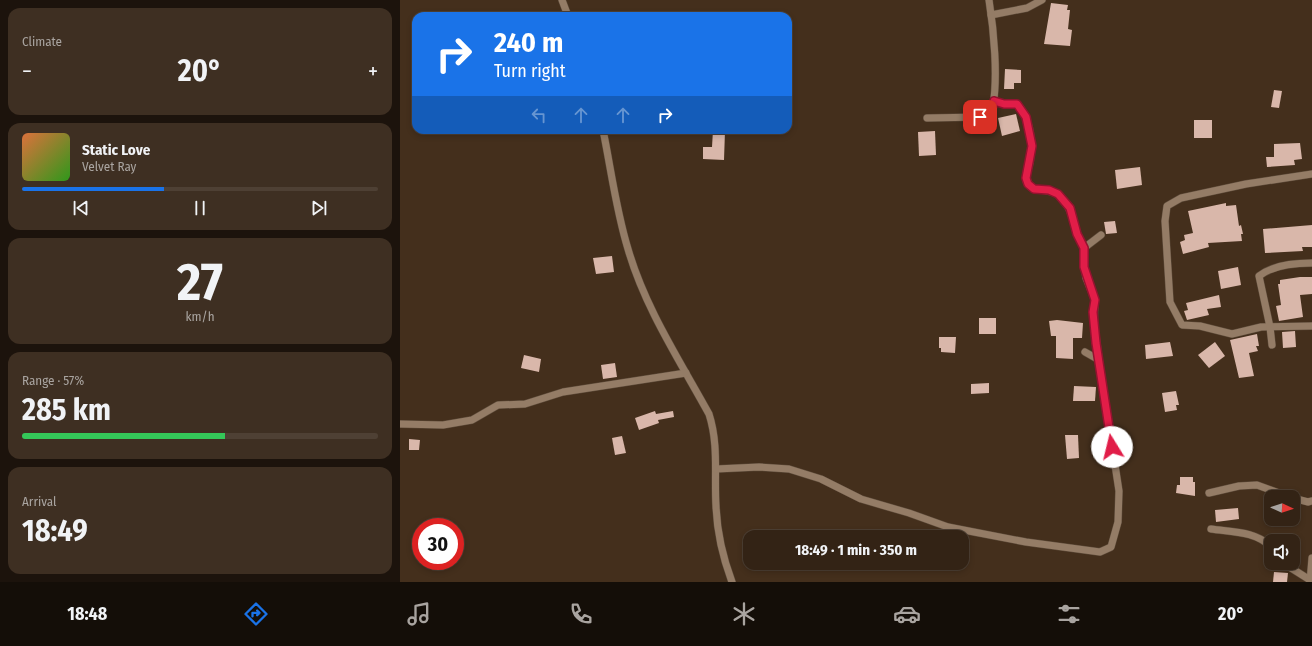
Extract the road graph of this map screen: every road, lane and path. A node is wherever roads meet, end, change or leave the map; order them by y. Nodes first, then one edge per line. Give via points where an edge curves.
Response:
1 (562, 0) edge
2 (989, 0) edge
3 (1042, 0) edge
4 (566, 12) edge
5 (991, 15) junction
6 (994, 101) junction
7 (927, 118) dead end
8 (604, 134) edge
9 (1312, 174) edge
10 (1101, 235) dead end
11 (1084, 248) junction
12 (1312, 263) edge
13 (1312, 326) edge
14 (1270, 327) junction
15 (1272, 346) dead end
16 (1085, 352) dead end
17 (1099, 360) junction
18 (686, 372) junction
19 (400, 424) edge
20 (716, 469) junction
21 (1271, 490) edge
22 (1209, 494) dead end
23 (1300, 500) edge
24 (1312, 502) edge
25 (1211, 529) dead end
26 (1264, 540) edge
27 (1312, 558) edge
28 (1294, 570) edge
29 (1310, 581) edge
30 (732, 582) edge

1 - 4 street
2 - 5 street
3 - 5 street via 1027,8
5 - 6 street
6 - 7 street via 993,106 980,117
6 - 11 street via 1017,104 1026,117 1032,146 1026,178 1028,184 1034,189 1049,190 1058,194 1070,208
8 - 18 street via 627,248 649,304
9 - 14 street via 1246,184 1181,198 1167,206 1165,221 1170,302 1182,325 1200,326 1232,334
10 - 11 street
11 - 17 street via 1084,267 1095,300 1094,322
12 - 14 street via 1268,269 1259,276
13 - 14 street
14 - 15 street
16 - 17 street
17 - 20 street via 1119,491 1118,522 1111,547 1100,552 1026,542 948,527 861,499 821,479 790,470 759,467
18 - 19 street via 563,392 524,404 498,405 472,420 443,425
18 - 20 street via 709,414 714,429
20 - 30 street via 716,507 721,543
21 - 22 street via 1258,485 1239,486
23 - 24 street
25 - 26 street via 1249,534
27 - 29 street
28 - 29 street

